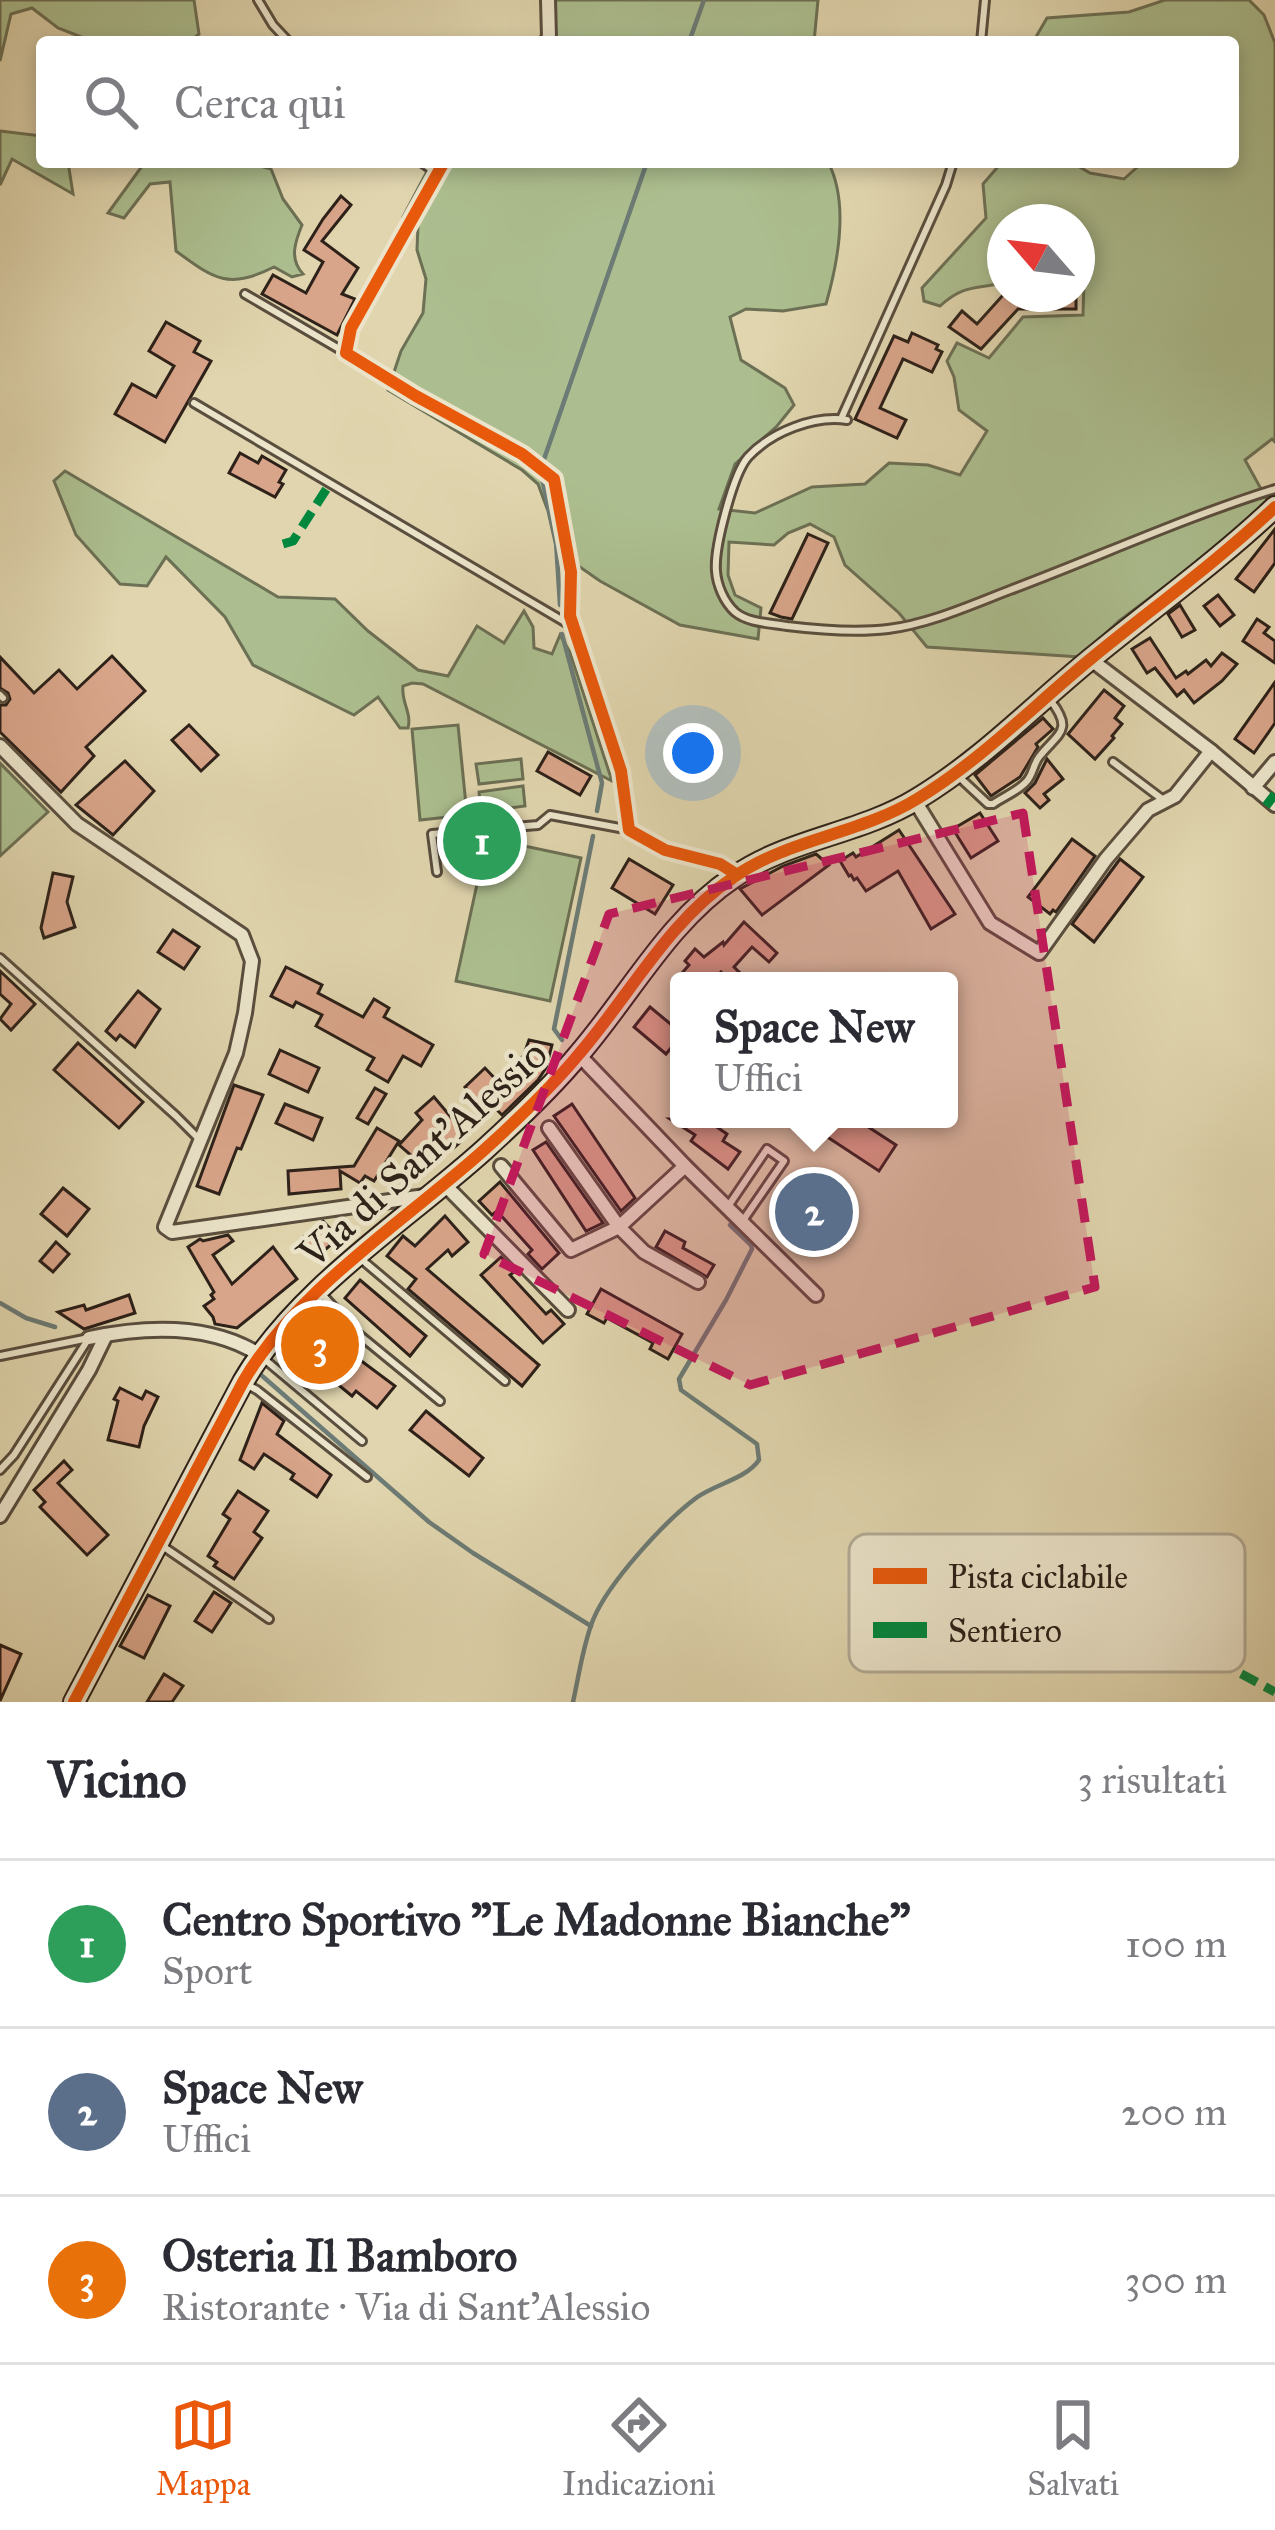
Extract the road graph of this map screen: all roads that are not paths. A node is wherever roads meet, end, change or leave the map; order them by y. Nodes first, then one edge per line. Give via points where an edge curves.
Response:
1 (258, 0) edge
2 (548, 0) edge
3 (985, 0) edge
4 (283, 36) edge
5 (549, 36) edge
6 (982, 36) edge
7 (441, 168) edge
8 (951, 168) edge
9 (245, 294) dead end
10 (346, 353) junction
11 (194, 403) dead end
12 (1275, 489) edge
13 (1275, 507) edge
14 (573, 627) junction
15 (1090, 659) junction
16 (1048, 697) junction
17 (0, 746) edge
18 (1210, 751) junction
19 (1113, 762) dead end
20 (1275, 762) edge
21 (956, 773) junction
22 (1253, 788) junction
23 (914, 801) junction
24 (1165, 802) junction
25 (1275, 806) edge
26 (629, 830) junction
27 (437, 872) dead end
28 (736, 874) junction
29 (0, 958) edge
30 (579, 1055) junction
31 (549, 1128) dead end
32 (200, 1140) junction
33 (501, 1166) dead end
34 (686, 1166) junction
35 (437, 1190) junction
36 (728, 1208) junction
37 (742, 1222) junction
38 (620, 1227) junction
39 (358, 1257) junction
40 (698, 1282) dead end
41 (319, 1291) junction
42 (816, 1295) dead end
43 (568, 1310) dead end
44 (106, 1335) junction
45 (89, 1338) junction
46 (260, 1355) junction
47 (0, 1356) edge
48 (505, 1381) dead end
49 (243, 1382) junction
50 (440, 1401) dead end
51 (362, 1441) dead end
52 (0, 1470) edge
53 (367, 1478) dead end
54 (0, 1516) edge
55 (158, 1543) junction
56 (269, 1619) dead end
57 (74, 1702) edge

1 - 4 lane
2 - 5 street
3 - 6 lane
7 - 10 street via 351,328
8 - 12 lane via 844,420 809,422 746,459 716,569 736,613 803,628 892,629
9 - 10 lane
10 - 14 street via 554,479
11 - 14 lane
13 - 15 street, Via di Sant'Alessio
14 - 26 street via 621,771
15 - 16 street, Via di Sant'Alessio
15 - 18 street
16 - 21 street, Via di Sant'Alessio
16 - 21 lane via 1063,725 1026,782 988,804
17 - 32 street via 77,824 242,935 251,961 245,1013
18 - 22 street
18 - 24 street
19 - 24 lane
20 - 22 street
21 - 23 street, Via di Sant'Alessio
22 - 25 street
23 - 24 street via 990,923 1039,953 1106,859 1148,810
23 - 28 street, Via di Sant'Alessio
26 - 27 lane via 550,815 538,825 431,834
26 - 28 street
28 - 30 street, Via di Sant'Alessio via 678,926
29 - 32 lane
30 - 34 street
30 - 35 street, Via di Sant'Alessio
31 - 38 street
32 - 35 street via 167,1220 172,1232
33 - 38 street via 571,1250
34 - 36 street
34 - 38 street
35 - 39 street, Via di Sant'Alessio
35 - 43 street
36 - 37 street
36 - 37 lane via 767,1149 784,1161
37 - 42 street
38 - 40 street via 644,1252
39 - 41 street, Via di Sant'Alessio
39 - 48 lane
41 - 46 street, Via di Sant'Alessio
41 - 50 lane
44 - 45 street
44 - 46 street via 210,1334
44 - 54 street
45 - 47 lane
45 - 52 lane
46 - 49 street, Via di Sant'Alessio
46 - 51 lane
49 - 53 lane
49 - 55 street, Via di Sant'Alessio
55 - 56 lane
55 - 57 street, Via di Sant'Alessio

